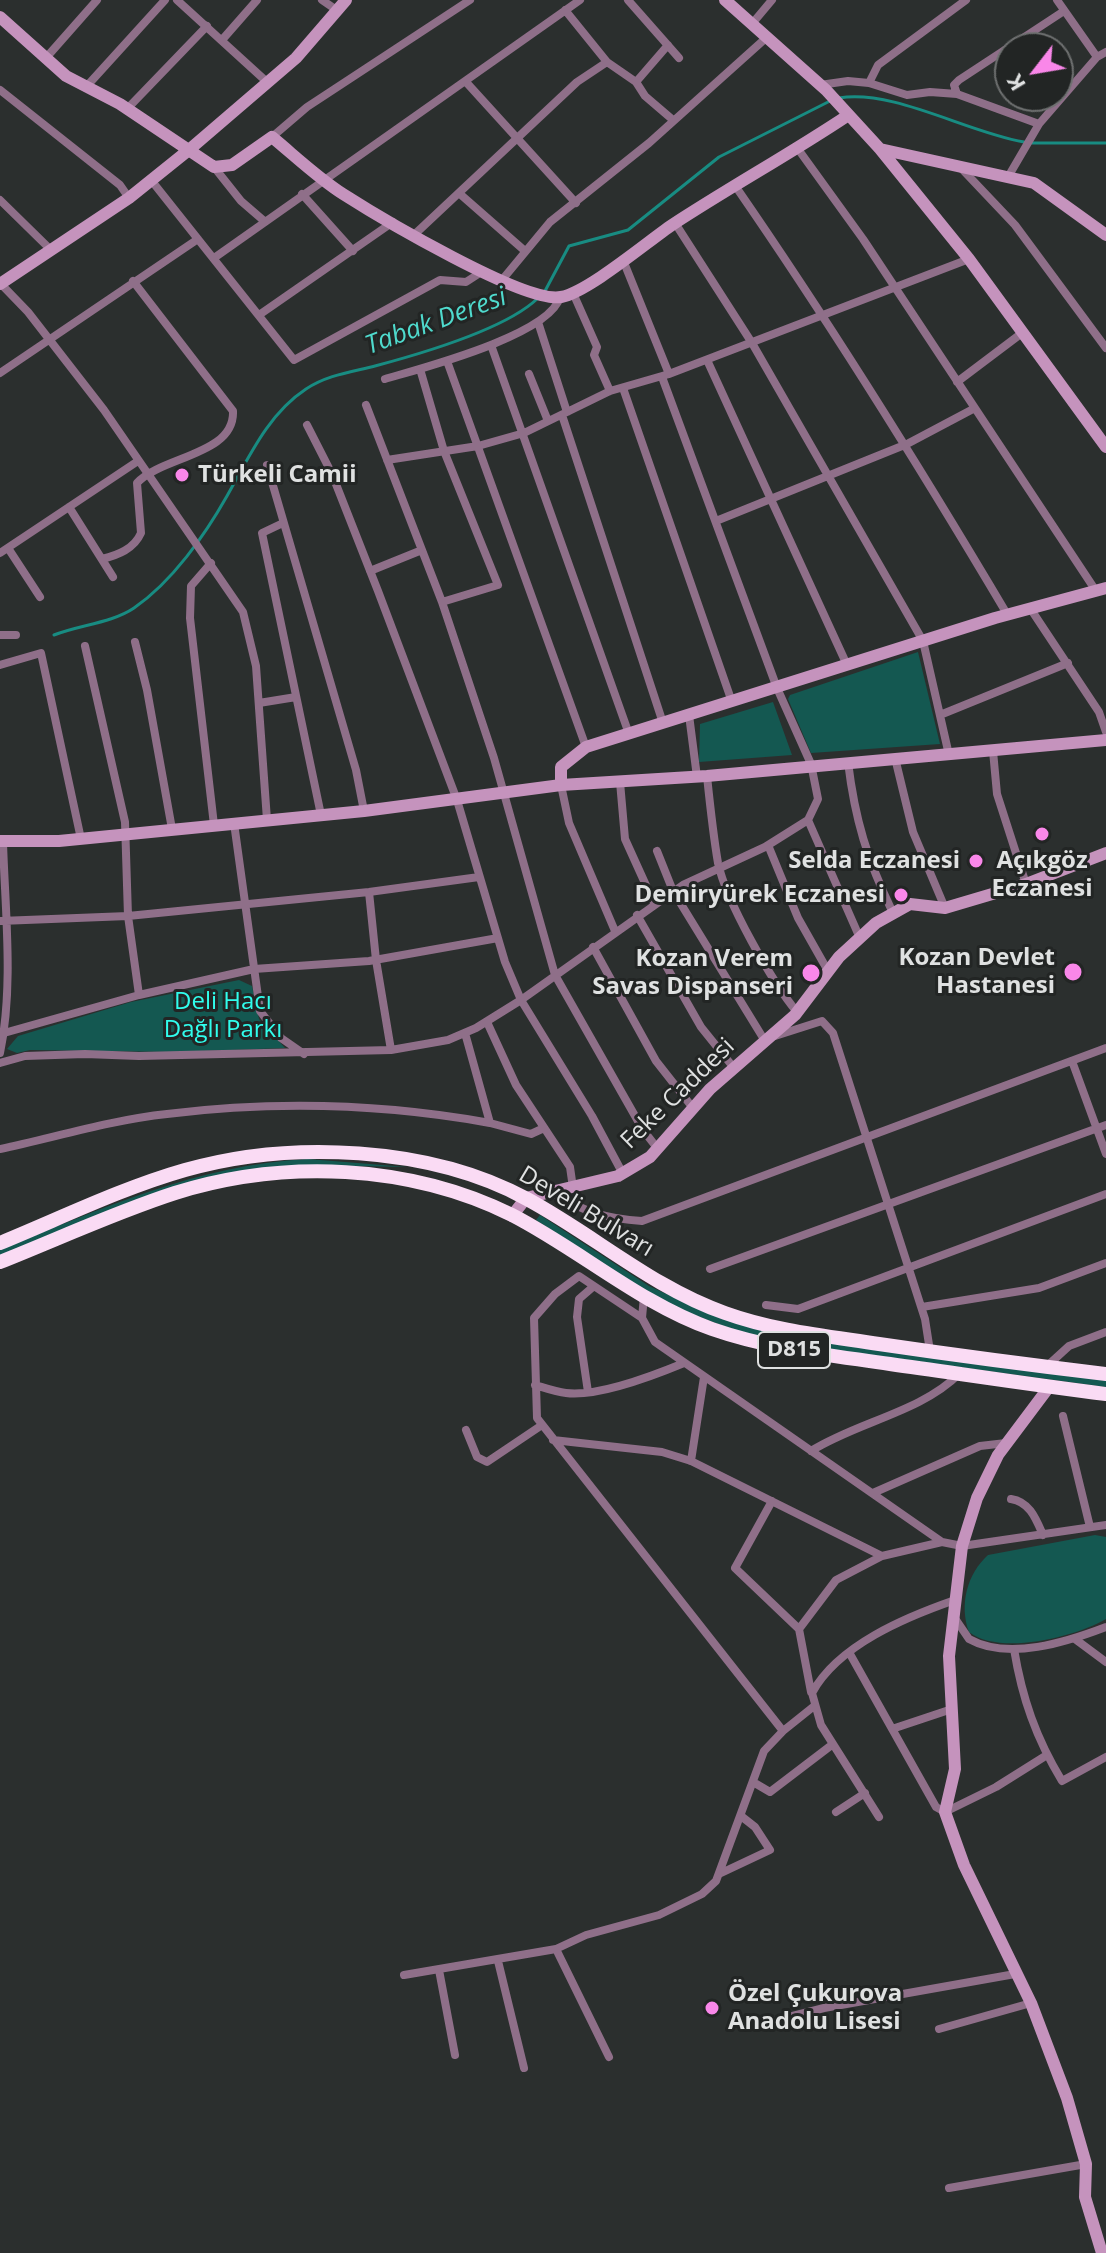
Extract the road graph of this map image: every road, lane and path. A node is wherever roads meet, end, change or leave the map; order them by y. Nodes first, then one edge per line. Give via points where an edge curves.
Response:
1 (97, 0) edge
2 (165, 0) edge
3 (177, 0) edge
4 (257, 0) edge
5 (322, 0) edge
6 (470, 0) edge
7 (580, 0) edge
8 (628, 0) edge
9 (725, 0) edge
10 (772, 0) edge
11 (966, 0) edge
12 (1057, 0) edge
13 (342, 6) edge
14 (565, 10) junction
15 (1064, 11) junction
16 (0, 17) edge
17 (751, 25) junction
18 (207, 26) junction
19 (766, 38) junction
20 (222, 40) junction
21 (668, 45) junction
22 (1106, 52) edge
23 (1097, 57) junction
24 (679, 58) dead end
25 (45, 59) junction
26 (607, 62) junction
27 (267, 82) junction
28 (466, 82) junction
29 (636, 82) junction
30 (869, 83) junction
31 (86, 87) junction
32 (823, 87) junction
33 (0, 90) edge
34 (957, 94) junction
35 (127, 109) junction
36 (845, 113) junction
37 (673, 120) junction
38 (1039, 124) junction
39 (272, 137) junction
40 (516, 139) junction
41 (190, 149) junction
42 (798, 149) junction
43 (880, 149) junction
44 (214, 167) junction
45 (961, 167) junction
46 (1008, 177) junction
47 (151, 180) junction
48 (324, 180) junction
49 (736, 187) junction
50 (302, 194) junction
51 (460, 194) junction
52 (129, 198) junction
53 (0, 200) edge
54 (576, 203) junction
55 (263, 220) junction
56 (393, 222) junction
57 (675, 223) junction
58 (415, 234) junction
59 (1106, 235) edge
60 (198, 239) junction
61 (51, 250) junction
62 (353, 251) junction
63 (525, 251) junction
64 (214, 258) junction
65 (623, 259) junction
66 (969, 259) junction
67 (483, 271) junction
68 (502, 280) junction
69 (133, 281) junction
70 (0, 284) edge
71 (897, 289) junction
72 (573, 293) junction
73 (556, 297) junction
74 (259, 315) junction
75 (825, 315) junction
76 (538, 322) junction
77 (1022, 333) junction
78 (49, 339) junction
79 (752, 343) junction
80 (491, 345) junction
81 (1106, 348) edge
82 (707, 360) junction
83 (447, 361) junction
84 (420, 369) junction
85 (0, 373) edge
86 (529, 374) dead end
87 (665, 375) junction
88 (385, 379) dead end
89 (957, 382) junction
90 (623, 388) junction
91 (610, 391) junction
92 (366, 405) dead end
93 (975, 408) junction
94 (564, 414) junction
95 (548, 421) junction
96 (307, 425) dead end
97 (524, 433) junction
98 (907, 444) junction
99 (478, 446) junction
100 (1106, 447) edge
101 (444, 451) junction
102 (387, 460) junction
103 (138, 461) junction
104 (267, 465) dead end
105 (146, 473) junction
106 (827, 475) junction
107 (771, 499) junction
108 (69, 507) junction
109 (716, 521) junction
110 (283, 523) junction
111 (4, 550) edge
112 (422, 550) junction
113 (102, 559) junction
114 (211, 563) junction
115 (370, 571) junction
116 (113, 577) dead end
117 (1101, 590) edge
118 (40, 597) dead end
119 (442, 602) junction
120 (1030, 608) junction
121 (1007, 614) junction
122 (0, 635) edge
123 (16, 635) dead end
124 (923, 641) junction
125 (135, 642) dead end
126 (85, 646) dead end
127 (1068, 663) junction
128 (0, 665) edge
129 (847, 665) junction
130 (777, 688) junction
131 (296, 697) junction
132 (732, 702) junction
133 (259, 703) junction
134 (689, 715) junction
135 (940, 715) junction
136 (663, 723) junction
137 (1106, 732) edge
138 (629, 734) junction
139 (1106, 740) edge
140 (586, 747) junction
141 (993, 751) junction
142 (949, 755) junction
143 (895, 758) junction
144 (848, 762) junction
145 (811, 764) junction
146 (702, 776) junction
147 (620, 782) junction
148 (561, 785) junction
149 (505, 794) junction
150 (457, 800) junction
151 (364, 811) junction
152 (321, 815) junction
153 (267, 820) junction
154 (808, 820) junction
155 (234, 823) junction
156 (214, 825) junction
157 (172, 829) junction
158 (124, 834) junction
159 (81, 839) junction
160 (2, 842) edge
161 (768, 845) junction
162 (657, 851) dead end
163 (1106, 853) edge
164 (719, 866) junction
165 (479, 877) junction
166 (1026, 884) junction
167 (673, 891) junction
168 (369, 892) junction
169 (654, 903) junction
170 (245, 904) junction
171 (945, 908) junction
172 (893, 913) junction
173 (637, 915) junction
174 (128, 916) junction
175 (2, 920) edge
176 (615, 931) junction
177 (859, 936) junction
178 (498, 938) junction
179 (593, 947) junction
180 (376, 960) junction
181 (254, 969) junction
182 (828, 971) junction
183 (555, 975) junction
184 (2, 990) edge
185 (139, 995) junction
186 (521, 1000) junction
187 (797, 1012) junction
188 (487, 1022) junction
189 (4, 1033) junction
190 (465, 1033) junction
191 (768, 1039) junction
192 (1106, 1048) edge
193 (391, 1050) junction
194 (0, 1053) edge
195 (305, 1054) junction
196 (1072, 1061) junction
197 (0, 1063) edge
198 (734, 1068) junction
199 (693, 1108) junction
200 (490, 1123) junction
201 (1101, 1127) edge
202 (544, 1128) junction
203 (869, 1136) junction
204 (0, 1149) edge
205 (658, 1149) junction
206 (1106, 1154) edge
207 (623, 1174) junction
208 (573, 1188) junction
209 (553, 1193) junction
210 (1106, 1194) edge
211 (526, 1198) junction
212 (889, 1201) junction
213 (512, 1216) junction
214 (0, 1243) edge
215 (0, 1262) edge
216 (1106, 1263) edge
217 (909, 1268) junction
218 (710, 1269) dead end
219 (594, 1286) junction
220 (644, 1296) junction
221 (766, 1305) dead end
222 (922, 1307) junction
223 (642, 1318) junction
224 (1106, 1332) edge
225 (930, 1351) junction
226 (684, 1363) junction
227 (1046, 1367) junction
228 (960, 1374) junction
229 (1106, 1374) edge
230 (704, 1377) junction
231 (535, 1385) junction
232 (1049, 1387) junction
233 (588, 1392) junction
234 (1106, 1394) edge
235 (1063, 1416) dead end
236 (542, 1425) junction
237 (466, 1430) dead end
238 (553, 1440) junction
239 (1007, 1443) junction
240 (811, 1451) junction
241 (691, 1461) junction
242 (873, 1493) junction
243 (1011, 1499) dead end
244 (772, 1501) junction
245 (1106, 1525) edge
246 (1090, 1527) junction
247 (1043, 1535) junction
248 (942, 1542) junction
249 (962, 1546) junction
250 (882, 1556) junction
251 (955, 1600) junction
252 (953, 1617) junction
253 (1106, 1627) edge
254 (799, 1629) junction
255 (1075, 1639) junction
256 (1014, 1649) junction
257 (850, 1654) junction
258 (1106, 1662) edge
259 (812, 1693) junction
260 (813, 1707) junction
261 (949, 1710) junction
262 (892, 1729) junction
263 (783, 1731) junction
264 (833, 1744) junction
265 (1047, 1755) junction
266 (1106, 1757) edge
267 (753, 1782) junction
268 (865, 1793) junction
269 (836, 1812) dead end
270 (945, 1812) junction
271 (741, 1816) junction
272 (879, 1817) dead end
273 (719, 1875) junction
274 (556, 1949) junction
275 (498, 1961) junction
276 (439, 1970) junction
277 (1015, 1974) junction
278 (404, 1975) dead end
279 (1031, 2003) junction
280 (761, 2024) dead end
281 (939, 2029) dead end
282 (455, 2055) dead end
283 (609, 2057) dead end
284 (524, 2068) dead end
285 (1086, 2164) junction
286 (949, 2188) dead end
287 (1102, 2253) edge

1 - 25 street
2 - 31 street
3 - 18 street
4 - 20 street
5 - 13 street
6 - 39 street via 307,107
7 - 14 street
8 - 21 street
9 - 17 street
10 - 17 street
11 - 30 street via 878,65
12 - 15 street
13 - 27 street
14 - 26 street
14 - 28 street
15 - 23 street
15 - 34 street via 959,80 954,85
16 - 25 street
17 - 19 street
18 - 20 street
18 - 35 street
19 - 32 street
19 - 37 street
20 - 27 street
21 - 24 street
21 - 29 street
22 - 23 street
23 - 38 street
25 - 31 street
26 - 29 street
26 - 40 street via 577,82
27 - 41 street
28 - 40 street
28 - 48 street
29 - 37 street
30 - 32 street
30 - 34 street via 907,95
31 - 35 street
32 - 36 street
33 - 52 street via 120,185
34 - 38 street
35 - 41 street
36 - 42 street
36 - 43 street
37 - 54 street
38 - 46 street
39 - 44 street via 232,165
39 - 48 street
40 - 51 street
40 - 54 street
41 - 44 street
41 - 47 street
42 - 49 street
42 - 71 street
43 - 45 street
43 - 66 street
44 - 55 street
45 - 46 street
45 - 81 street via 1015,225
46 - 59 street via 1034,183
47 - 52 street
47 - 60 street
48 - 50 street
48 - 56 street
49 - 57 street
49 - 75 street
50 - 55 street
50 - 62 street
51 - 58 street
51 - 63 street
52 - 61 street
53 - 61 street
54 - 63 street
55 - 64 street
56 - 58 street
56 - 62 street
57 - 65 street
57 - 79 street
58 - 67 street
60 - 64 street
60 - 69 street
61 - 70 street
62 - 74 street
63 - 68 street
64 - 74 street
65 - 72 street
65 - 87 street
66 - 71 street
66 - 77 street
67 - 68 street
67 - 74 street via 466,282 440,280 294,360
68 - 73 street
69 - 78 street
69 - 105 street via 233,411 229,434
70 - 78 street
71 - 75 street
71 - 89 street
72 - 73 street
72 - 91 street
73 - 76 street via 555,309
75 - 79 street
75 - 98 street
76 - 80 street
76 - 94 street
77 - 89 street
77 - 100 street
78 - 85 street
78 - 103 street
79 - 82 street
79 - 106 street
80 - 83 street
80 - 97 street
82 - 87 street
82 - 107 street
83 - 84 street
83 - 99 street
84 - 88 street
84 - 101 street
86 - 95 street
87 - 90 street
87 - 109 street
89 - 93 street
90 - 91 street
90 - 132 street
91 - 94 street
92 - 102 street
93 - 98 street
93 - 117 street
94 - 95 street
94 - 136 street
95 - 97 street
96 - 115 street
97 - 99 street
97 - 138 street
98 - 106 street
98 - 121 street
99 - 101 street
99 - 140 street
101 - 102 street
101 - 119 street via 498,585
102 - 112 street
103 - 105 street
103 - 108 street
104 - 110 street
105 - 113 street via 137,483 138,540 117,556
105 - 114 street
106 - 107 street
106 - 124 street
107 - 109 street
107 - 129 street
108 - 111 street
108 - 113 street
109 - 130 street
110 - 131 street via 262,533
110 - 151 street
111 - 118 street
112 - 115 street
112 - 119 street
113 - 116 street
114 - 133 street via 243,612
114 - 156 street via 191,586 190,618
115 - 150 street
117 - 120 street
119 - 149 street
120 - 121 street
120 - 127 street
121 - 124 street
122 - 123 street
124 - 129 street
124 - 135 street
125 - 157 street
126 - 158 street
127 - 135 street
127 - 137 street
128 - 159 street via 41,653
129 - 130 street
130 - 132 street
130 - 145 street
131 - 133 street
131 - 152 street
132 - 134 street
133 - 153 street
134 - 136 street
134 - 146 street
135 - 142 street
136 - 138 street
138 - 140 street
139 - 141 street
140 - 148 street via 561,767
141 - 142 street
141 - 166 street via 997,794
142 - 143 street
143 - 144 street
143 - 171 street via 913,832
144 - 145 street
144 - 172 street via 855,818
145 - 146 street
145 - 154 street via 818,799
146 - 147 street
146 - 164 street
147 - 148 street
147 - 169 street via 625,839
148 - 149 street
148 - 176 street via 569,823
149 - 150 street
149 - 183 street
150 - 151 street
150 - 165 street
151 - 152 street
152 - 153 street
153 - 155 street
154 - 161 street
154 - 177 street
155 - 156 street
155 - 170 street
156 - 157 street
157 - 158 street
158 - 159 street
158 - 174 street
159 - 160 street
160 - 175 street
161 - 164 street
161 - 182 street via 798,918
162 - 167 street
163 - 166 street, Feke Caddesi
164 - 167 street
164 - 187 street via 760,953
165 - 168 street
165 - 178 street
166 - 171 street, Feke Caddesi
167 - 169 street
167 - 191 street
168 - 170 street
168 - 180 street
169 - 173 street
170 - 174 street
170 - 181 street
171 - 172 street, Feke Caddesi via 910,904
172 - 177 street, Feke Caddesi
173 - 176 street
173 - 198 street via 701,1027
174 - 175 street
174 - 185 street
175 - 184 street
176 - 179 street
177 - 182 street, Feke Caddesi
178 - 180 street
178 - 186 street
179 - 183 street
179 - 199 street via 656,1061
180 - 181 street
180 - 193 street
181 - 185 street
181 - 195 street via 260,1011 268,1025
182 - 187 street, Feke Caddesi
183 - 186 street
183 - 205 street
184 - 189 street
185 - 189 street
186 - 188 street
186 - 207 street
187 - 191 street, Feke Caddesi
188 - 190 street
188 - 202 street via 516,1085
189 - 194 street
190 - 193 street
190 - 200 street
191 - 198 street, Feke Caddesi
191 - 203 street via 822,1021 828,1024
192 - 196 street
193 - 195 street
195 - 197 street via 85,1054 25,1056
196 - 201 street
196 - 203 street
198 - 199 street, Feke Caddesi
199 - 205 street, Feke Caddesi
200 - 202 street via 531,1134
200 - 204 street via 368,1109 230,1108 120,1121
201 - 206 street
201 - 212 street
202 - 208 street via 570,1167
203 - 209 street via 642,1221 580,1210
203 - 212 street
205 - 207 street, Feke Caddesi
207 - 208 street, Feke Caddesi
208 - 209 street, Feke Caddesi
209 - 211 street, Feke Caddesi
210 - 217 street
211 - 213 street
211 - 214 highway, Develi Bulvarı / D815 via 408,1160 283,1153 185,1170
211 - 225 highway, Develi Bulvarı / D815 via 695,1302 778,1328
212 - 217 street
212 - 218 street
213 - 215 highway, Develi Bulvarı / D815 via 413,1180 348,1173 280,1174 172,1194
213 - 220 highway, Develi Bulvarı / D815
216 - 222 street via 1039,1288
217 - 221 street via 798,1309
217 - 222 street
219 - 223 street
219 - 231 street via 579,1276 534,1318
219 - 233 street via 579,1299 577,1317
220 - 223 street
220 - 228 highway, Develi Bulvarı / D815 via 681,1316 760,1343
222 - 225 street
223 - 226 street via 655,1342
224 - 227 street via 1069,1346
225 - 227 highway, Develi Bulvarı / D815
226 - 230 street
226 - 233 street
227 - 229 highway, Develi Bulvarı / D815
228 - 232 highway, Develi Bulvarı / D815
228 - 240 street via 944,1389
230 - 240 street
230 - 241 street
231 - 233 street via 567,1394
231 - 236 street
232 - 234 highway, Develi Bulvarı / D815
232 - 239 street
235 - 246 street
236 - 237 street via 487,1462 477,1457
236 - 238 street
238 - 241 street via 662,1452
238 - 263 street
239 - 242 street via 980,1446
239 - 249 street via 977,1498
240 - 242 street
241 - 244 street
242 - 248 street
243 - 247 street via 1033,1513
244 - 250 street
244 - 254 street via 735,1568
245 - 246 street
246 - 247 street
247 - 249 street
248 - 249 street
248 - 250 street
249 - 251 street
250 - 254 street via 836,1580
251 - 252 street
251 - 257 street via 888,1628
252 - 256 street via 973,1642
252 - 261 street
253 - 255 street
254 - 259 street
255 - 256 street
255 - 258 street
256 - 265 street via 1022,1696
257 - 259 street via 820,1678
257 - 262 street
259 - 260 street
260 - 263 street
260 - 264 street
261 - 262 street
261 - 270 street via 955,1769
262 - 270 street via 936,1807
263 - 267 street via 764,1751
264 - 267 street via 770,1792
264 - 268 street
265 - 266 street via 1062,1781
265 - 270 street
267 - 271 street
268 - 269 street
268 - 272 street
270 - 277 street
271 - 273 street
271 - 273 street via 770,1850
273 - 274 street via 702,1894 659,1915
274 - 275 street
274 - 283 street
275 - 276 street
275 - 284 street
276 - 278 street
276 - 282 street
277 - 279 street
277 - 280 street
279 - 281 street
279 - 285 street
285 - 286 street
285 - 287 street via 1085,2197

